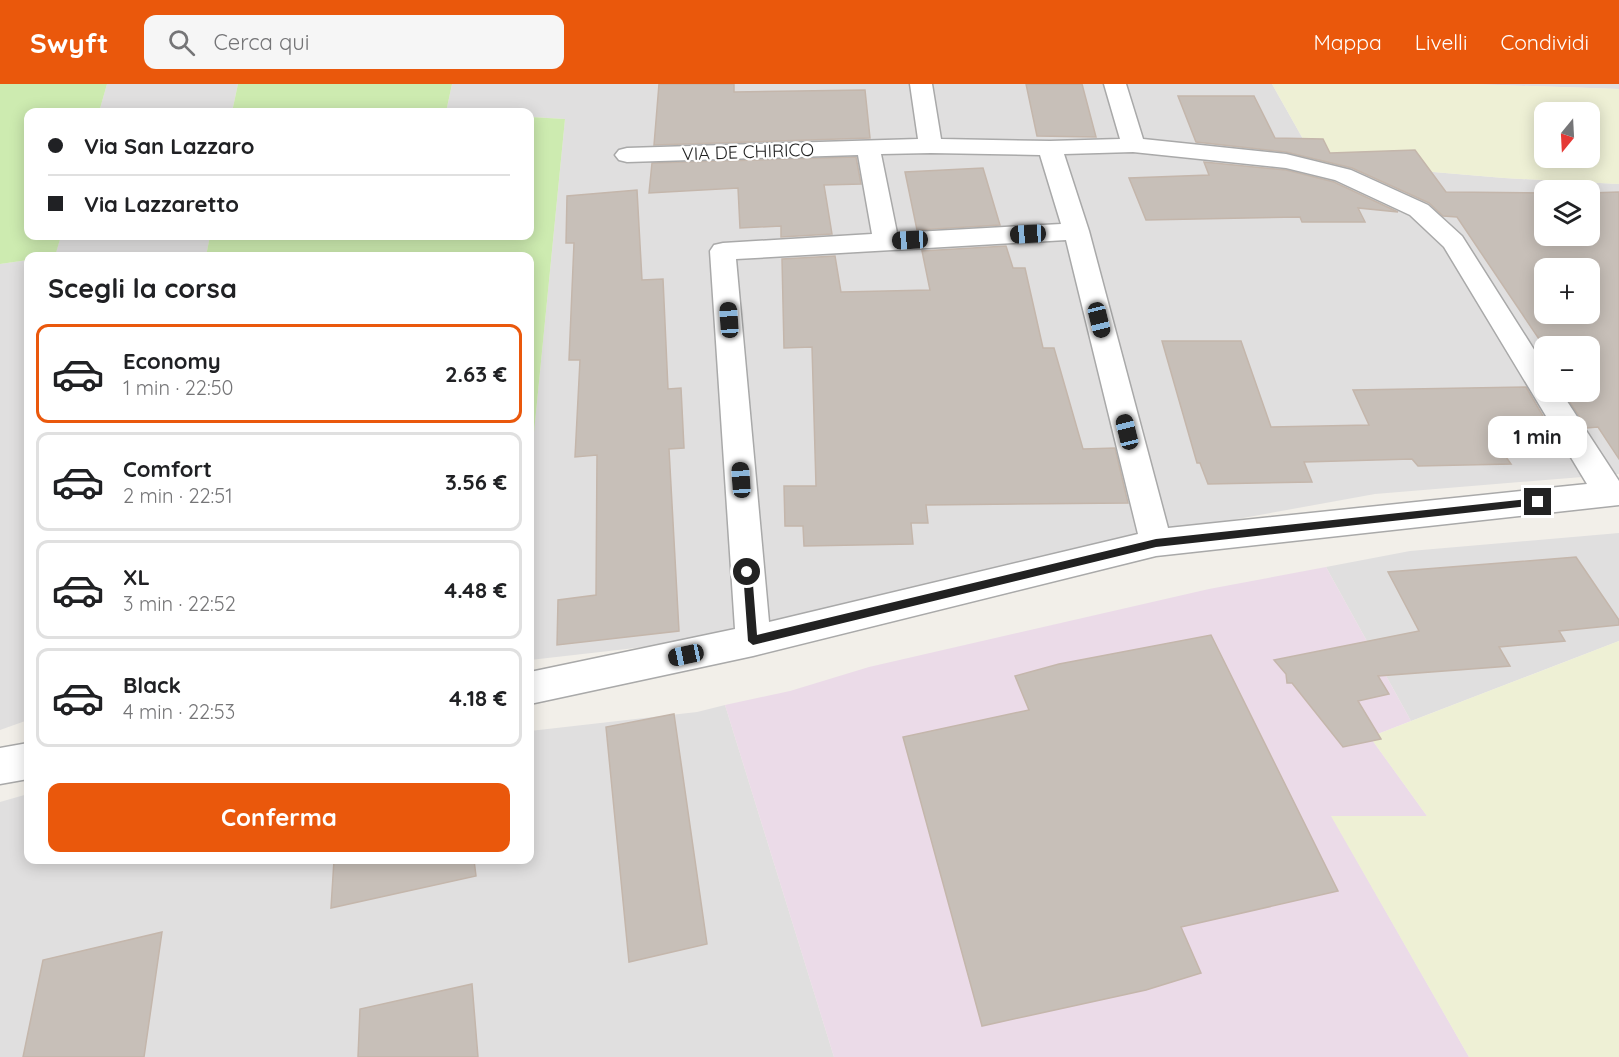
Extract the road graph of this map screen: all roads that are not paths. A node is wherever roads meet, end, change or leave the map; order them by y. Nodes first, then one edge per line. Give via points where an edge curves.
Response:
1 (921, 84) edge
2 (1115, 84) edge
3 (1133, 145) junction
4 (932, 146) junction
5 (868, 148) junction
6 (1050, 148) junction
7 (627, 155) dead end
8 (1076, 231) junction
9 (886, 242) junction
10 (1534, 373) edge
11 (1552, 402) edge
12 (1614, 493) edge
13 (1156, 543) junction
14 (753, 641) junction
15 (534, 687) edge
16 (24, 762) edge
17 (0, 766) edge

1 - 4 street
2 - 3 street
3 - 6 street, VIA DE CHIRICO
3 - 10 street, VIA DE CHIRICO via 1286,161 1343,175 1419,210 1453,242
4 - 5 street, VIA DE CHIRICO
4 - 6 street, VIA DE CHIRICO
5 - 7 street, VIA DE CHIRICO
5 - 9 street
6 - 8 street
8 - 9 street
8 - 13 street
9 - 14 street via 723,251
11 - 12 street, VIA DE CHIRICO
12 - 13 street
13 - 14 street
14 - 15 street
16 - 17 street

